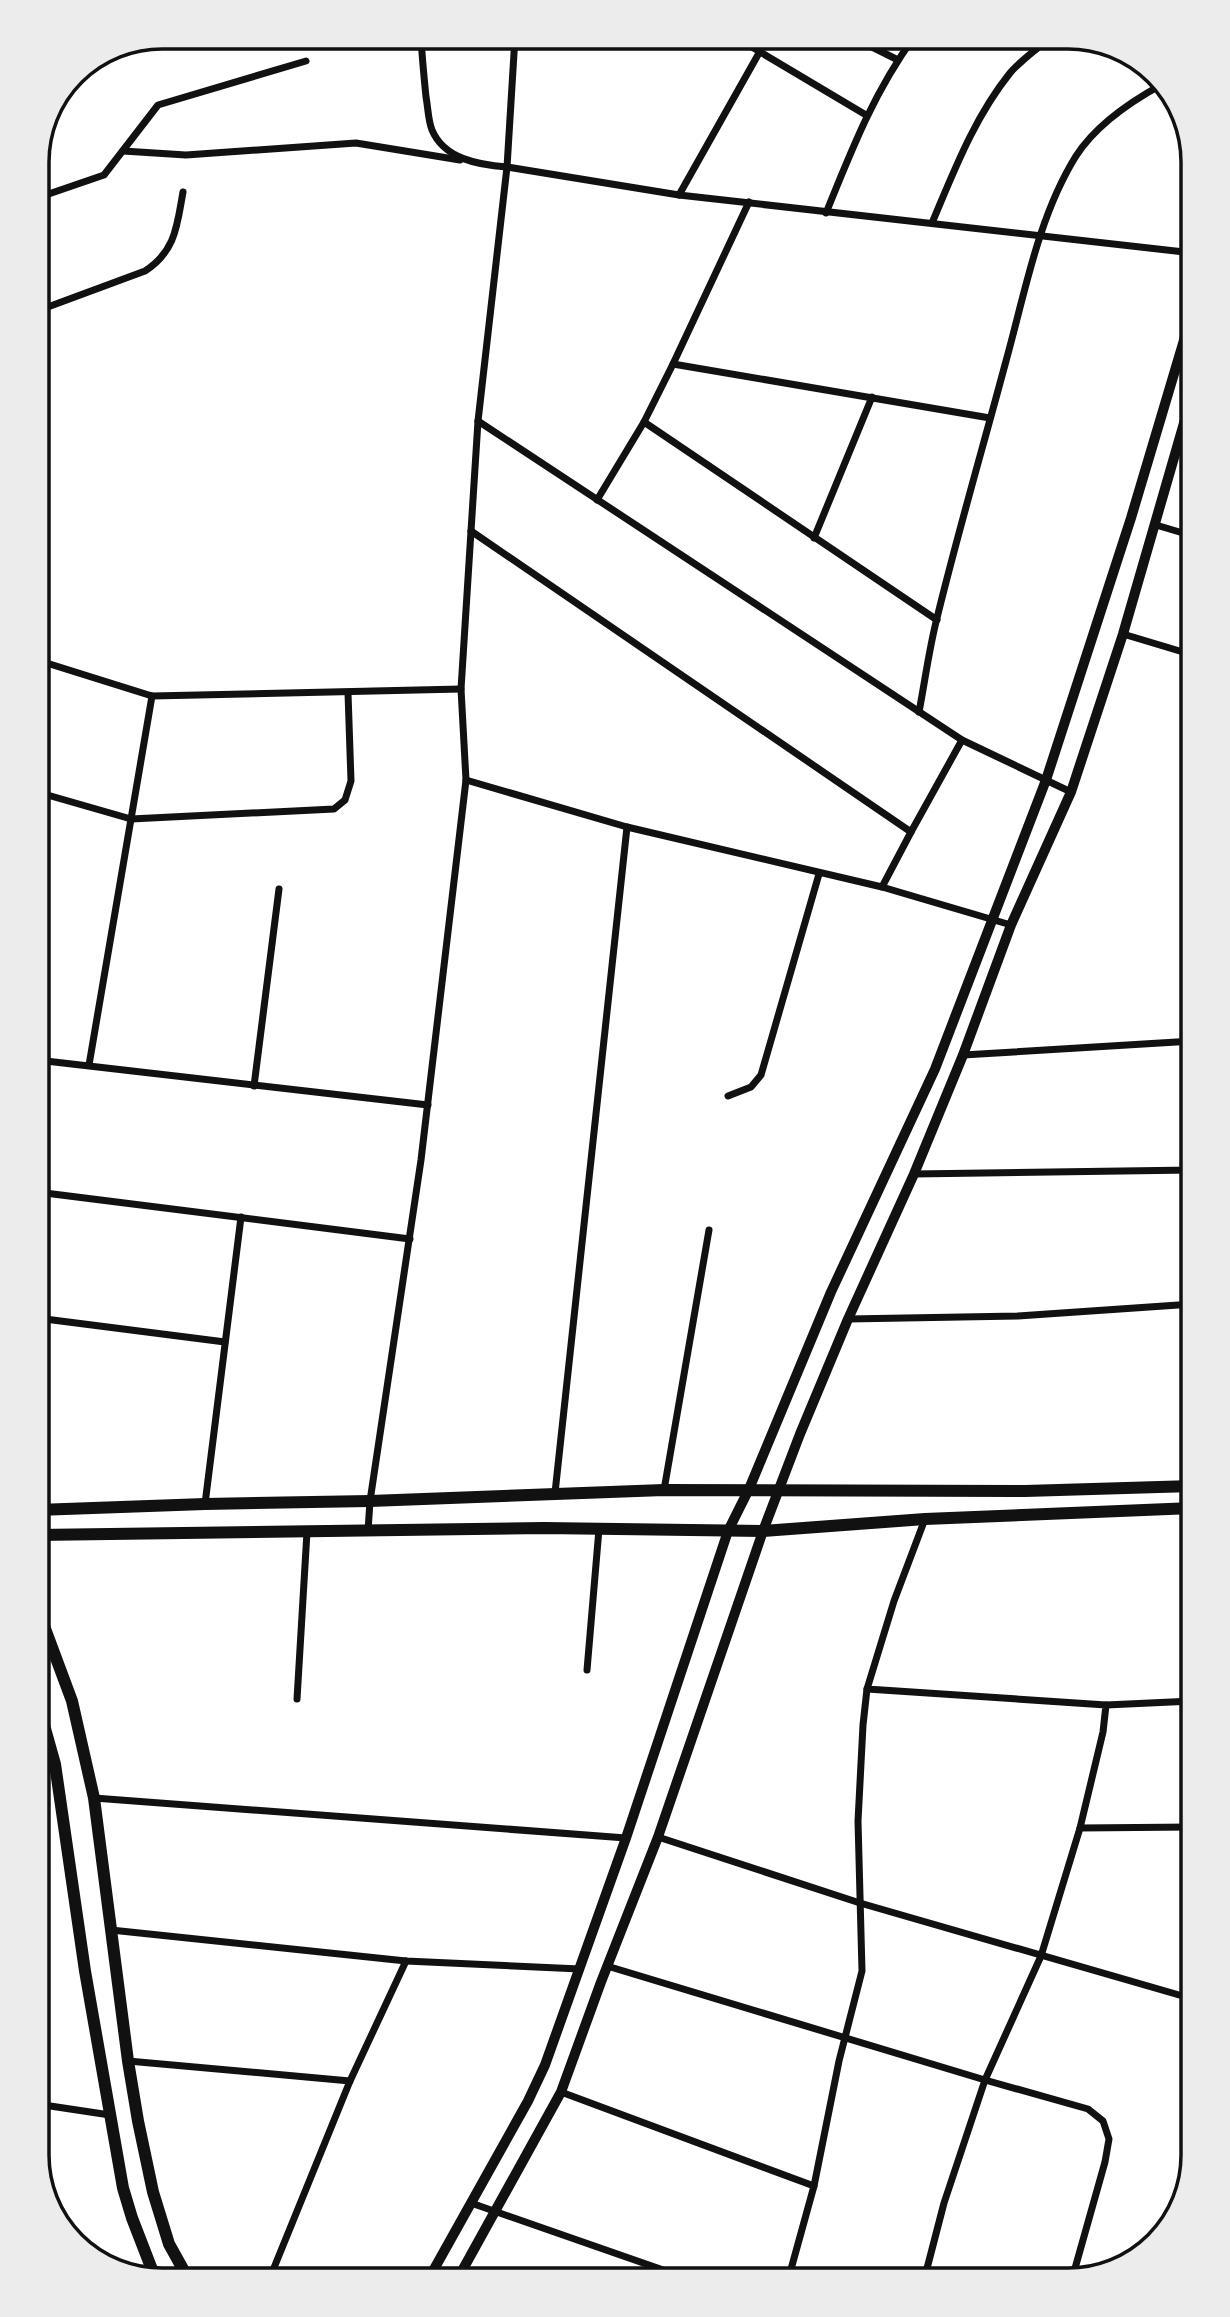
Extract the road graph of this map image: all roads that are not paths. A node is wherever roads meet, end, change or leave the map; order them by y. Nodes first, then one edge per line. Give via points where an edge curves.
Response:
1 (421, 49) edge
2 (514, 49) edge
3 (756, 49) edge
4 (762, 49) edge
5 (876, 49) edge
6 (906, 49) edge
7 (1037, 49) edge
8 (761, 52) junction
9 (898, 60) junction
10 (306, 61) dead end
11 (1154, 89) edge
12 (866, 115) junction
13 (123, 150) junction
14 (468, 161) junction
15 (507, 167) junction
16 (183, 192) dead end
17 (49, 194) edge
18 (680, 195) junction
19 (749, 202) junction
20 (826, 213) junction
21 (932, 223) junction
22 (1041, 236) junction
23 (1181, 252) edge
24 (49, 307) edge
25 (1181, 350) edge
26 (673, 364) junction
27 (872, 397) junction
28 (990, 418) junction
29 (478, 421) junction
30 (643, 422) junction
31 (1181, 437) edge
32 (597, 500) junction
33 (1156, 525) junction
34 (471, 531) junction
35 (1181, 532) edge
36 (814, 538) junction
37 (937, 620) junction
38 (1123, 634) junction
39 (1181, 651) edge
40 (49, 664) edge
41 (461, 689) junction
42 (348, 693) junction
43 (152, 696) junction
44 (919, 712) junction
45 (962, 740) junction
46 (1046, 779) junction
47 (466, 780) junction
48 (1071, 792) junction
49 (49, 795) edge
50 (131, 819) junction
51 (627, 827) junction
52 (911, 832) junction
53 (819, 874) junction
54 (882, 887) junction
55 (279, 889) dead end
56 (991, 918) junction
57 (1012, 925) junction
58 (1181, 1042) edge
59 (963, 1055) junction
60 (49, 1061) edge
61 (89, 1065) junction
62 (254, 1086) junction
63 (728, 1096) dead end
64 (428, 1105) junction
65 (1181, 1170) edge
66 (914, 1174) junction
67 (49, 1193) edge
68 (241, 1217) junction
69 (709, 1230) dead end
70 (410, 1239) junction
71 (1181, 1305) edge
72 (848, 1319) junction
73 (49, 1320) edge
74 (225, 1342) junction
75 (1181, 1486) edge
76 (664, 1489) junction
77 (749, 1489) junction
78 (780, 1490) junction
79 (555, 1493) junction
80 (370, 1502) junction
81 (205, 1504) junction
82 (1181, 1508) edge
83 (49, 1510) edge
84 (925, 1519) junction
85 (598, 1529) junction
86 (368, 1531) junction
87 (728, 1531) junction
88 (763, 1531) junction
89 (307, 1532) junction
90 (49, 1535) edge
91 (49, 1639) edge
92 (587, 1670) dead end
93 (867, 1689) junction
94 (297, 1699) dead end
95 (1181, 1702) edge
96 (1105, 1705) junction
97 (49, 1744) edge
98 (94, 1798) junction
99 (1181, 1827) edge
100 (1080, 1828) junction
101 (658, 1837) junction
102 (626, 1838) junction
103 (860, 1903) junction
104 (110, 1930) junction
105 (1041, 1956) junction
106 (406, 1961) junction
107 (607, 1966) junction
108 (580, 1969) junction
109 (1181, 1996) edge
110 (844, 2038) junction
111 (128, 2061) junction
112 (985, 2080) junction
113 (350, 2081) junction
114 (561, 2092) junction
115 (49, 2106) edge
116 (110, 2115) junction
117 (814, 2186) junction
118 (471, 2203) junction
119 (496, 2212) junction
120 (151, 2267) edge
121 (1075, 2267) edge
122 (182, 2268) edge
123 (274, 2268) edge
124 (435, 2268) edge
125 (464, 2268) edge
126 (657, 2268) edge
127 (791, 2268) edge
128 (927, 2268) edge

1 - 14 street via 431,128 444,146
2 - 15 street
3 - 8 street
4 - 8 street
5 - 9 street
6 - 9 street
7 - 21 street via 1012,71 968,137
8 - 12 street
8 - 18 street
9 - 12 street
10 - 13 street via 158,105
11 - 22 street via 1096,131 1078,153
12 - 20 street
13 - 14 street via 186,155 356,143
13 - 17 street via 104,175
14 - 15 street
15 - 18 street
15 - 29 street
16 - 24 street via 170,247 157,263
18 - 19 street
19 - 20 street
19 - 26 street
20 - 21 street
21 - 22 street
22 - 23 street
22 - 28 street
25 - 46 street
26 - 27 street
26 - 30 street
27 - 28 street
27 - 36 street
28 - 37 street
29 - 32 street
29 - 34 street
30 - 32 street
30 - 36 street
31 - 33 street
32 - 44 street
33 - 35 street
33 - 38 street
34 - 41 street
34 - 52 street
36 - 37 street
37 - 44 street
38 - 39 street
38 - 48 street
40 - 43 street
41 - 42 street
41 - 47 street
42 - 43 street
42 - 50 street via 351,781 345,800 334,809
43 - 50 street
44 - 45 street
45 - 46 street
45 - 52 street
46 - 48 street
46 - 56 street
47 - 51 street
47 - 64 street
48 - 57 street
49 - 50 street
50 - 61 street
51 - 53 street
51 - 79 street
52 - 54 street
53 - 54 street
53 - 63 street via 761,1074 751,1087
54 - 56 street
55 - 62 street
56 - 57 street
56 - 77 street via 935,1069 831,1292
57 - 59 street
58 - 59 street
59 - 66 street
60 - 61 street
61 - 62 street
62 - 64 street
64 - 70 street
65 - 66 street
66 - 72 street
67 - 68 street
68 - 70 street
68 - 74 street
69 - 76 street
70 - 80 street
71 - 72 street via 1018,1316
72 - 78 street
73 - 74 street
74 - 81 street
75 - 78 main road
76 - 77 main road
76 - 79 main road
77 - 78 main road
77 - 87 street
78 - 88 street
79 - 80 main road
80 - 81 main road
80 - 86 street
81 - 83 main road
82 - 84 main road
84 - 88 main road
84 - 93 street
85 - 86 main road
85 - 87 main road
85 - 92 street
86 - 89 main road
87 - 88 main road
87 - 102 street
88 - 101 street
89 - 90 main road
89 - 94 street
91 - 98 main road via 72,1701
93 - 96 street
93 - 103 street via 858,1821
95 - 96 street
96 - 100 street
97 - 116 main road
98 - 102 street
98 - 104 main road
99 - 100 street
100 - 105 street
101 - 103 street
101 - 107 street
102 - 108 street
103 - 105 street
103 - 110 street via 862,1971
104 - 106 street
104 - 111 main road
105 - 109 street
105 - 112 street
106 - 108 street
106 - 113 street
107 - 110 street
107 - 114 street
108 - 118 street via 545,2066
110 - 112 street
110 - 117 street
111 - 113 street
111 - 122 main road via 158,2214
112 - 121 street via 1088,2109 1103,2121 1109,2139 1105,2162
112 - 128 street
113 - 123 street
114 - 117 street
114 - 119 street
115 - 116 street
116 - 120 main road via 132,2218
117 - 127 street
118 - 119 street
118 - 124 street
119 - 125 street
119 - 126 street

